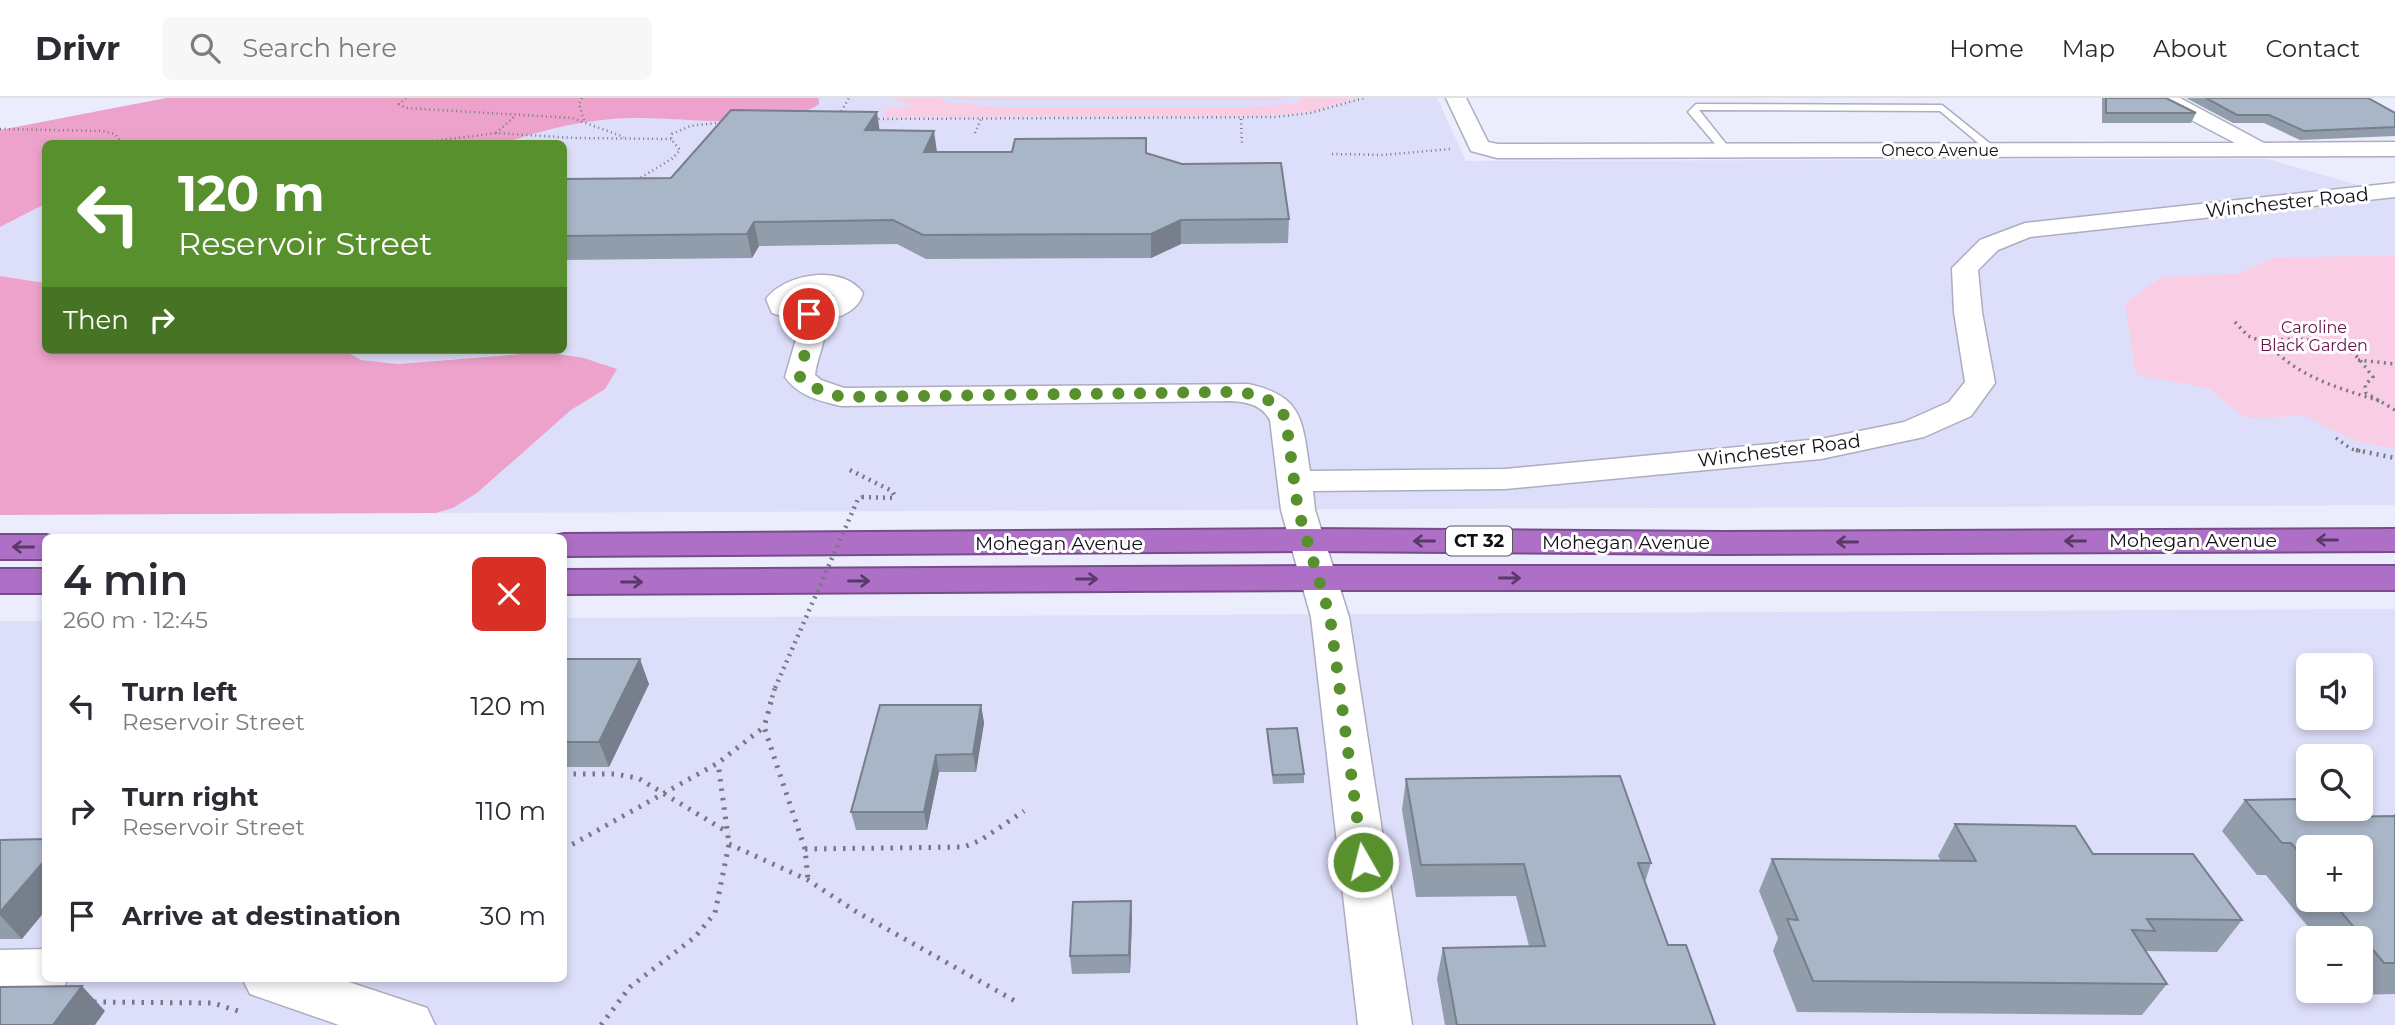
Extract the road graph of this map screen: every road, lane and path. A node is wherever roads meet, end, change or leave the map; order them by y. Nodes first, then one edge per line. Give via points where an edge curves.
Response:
1 (406, 98) edge
2 (582, 98) edge
3 (849, 98) edge
4 (1364, 98) edge
5 (1456, 98) edge
6 (2164, 98) edge
7 (516, 115) junction
8 (850, 119) edge
9 (863, 119) edge
10 (981, 119) junction
11 (1241, 119) junction
12 (584, 120) junction
13 (727, 122) edge
14 (0, 129) edge
15 (496, 133) junction
16 (975, 134) dead end
17 (625, 137) junction
18 (671, 139) junction
19 (120, 140) edge
20 (441, 140) edge
21 (1242, 146) dead end
22 (1482, 148) junction
23 (2265, 149) junction
24 (2395, 149) edge
25 (1726, 150) junction
26 (1993, 150) junction
27 (1332, 154) dead end
28 (636, 180) edge
29 (2395, 189) edge
30 (809, 314) dead end
31 (2235, 322) dead end
32 (2267, 343) junction
33 (2358, 360) junction
34 (2395, 364) edge
35 (2379, 401) junction
36 (2395, 410) edge
37 (2336, 438) dead end
38 (2395, 458) edge
39 (850, 470) dead end
40 (1294, 481) junction
41 (1307, 540) junction
42 (2395, 540) edge
43 (567, 545) edge
44 (0, 547) edge
45 (42, 547) edge
46 (1320, 578) junction
47 (2395, 578) edge
48 (0, 581) edge
49 (42, 581) edge
50 (567, 582) edge
51 (764, 727) junction
52 (719, 762) junction
53 (567, 774) edge
54 (665, 794) junction
55 (1024, 811) dead end
56 (729, 834) junction
57 (729, 844) junction
58 (567, 847) edge
59 (806, 849) junction
60 (808, 880) junction
61 (42, 971) edge
62 (0, 972) edge
63 (257, 996) edge
64 (1015, 1001) dead end
65 (90, 1003) dead end
66 (408, 1025) edge
67 (601, 1025) edge
68 (1385, 1025) edge

1 - 7 path via 399,104
2 - 12 path via 579,104
3 - 8 path via 837,119
4 - 11 path via 1310,113
5 - 22 street
6 - 23 street
7 - 12 path
7 - 15 path
9 - 10 path
10 - 11 path
10 - 16 path
11 - 21 path
12 - 17 path
13 - 18 path via 690,126 672,134
14 - 19 path via 103,131
15 - 17 path
15 - 20 path
17 - 18 path
18 - 28 path via 680,150
22 - 25 street, Oneco Avenue
22 - 27 path
23 - 24 street, Oneco Avenue
23 - 26 street, Oneco Avenue
23 - 29 street
25 - 26 street, Oneco Avenue
25 - 26 lane via 1693,112 1696,107 1942,108
29 - 40 street, Winchester Road via 2025,230 1989,245 1965,268 1980,383 1960,409 1913,430 1821,449 1594,473 1505,479
30 - 40 street via 812,332 800,377 830,395 1252,394 1283,412
31 - 32 path via 2248,336
32 - 33 path via 2282,338 2301,340 2350,352
32 - 35 path via 2308,377
33 - 34 path
33 - 35 path via 2373,377 2365,385 2366,393
35 - 36 path
37 - 38 path via 2351,449
39 - 51 path, bridge via 892,491 896,498 858,499 775,688
40 - 41 street
42 -> 41 highway, Mohegan Avenue / CT 32
41 - 43 highway, Mohegan Avenue / CT 32
41 - 46 street
45 -> 44 highway
46 -> 47 highway, Mohegan Avenue / CT 32
50 -> 46 highway, Mohegan Avenue / CT 32
46 - 68 street via 1330,617
48 - 49 highway
51 - 52 path
51 - 59 path
52 - 54 path
52 - 56 path
53 - 54 path via 623,775
54 - 56 path
54 - 58 path
55 - 59 path via 964,848
56 - 57 path
57 - 60 path
57 - 67 path via 715,913 707,926 630,987
59 - 60 path
60 - 64 path
61 - 62 street
63 - 65 path via 213,1003
63 - 66 street

